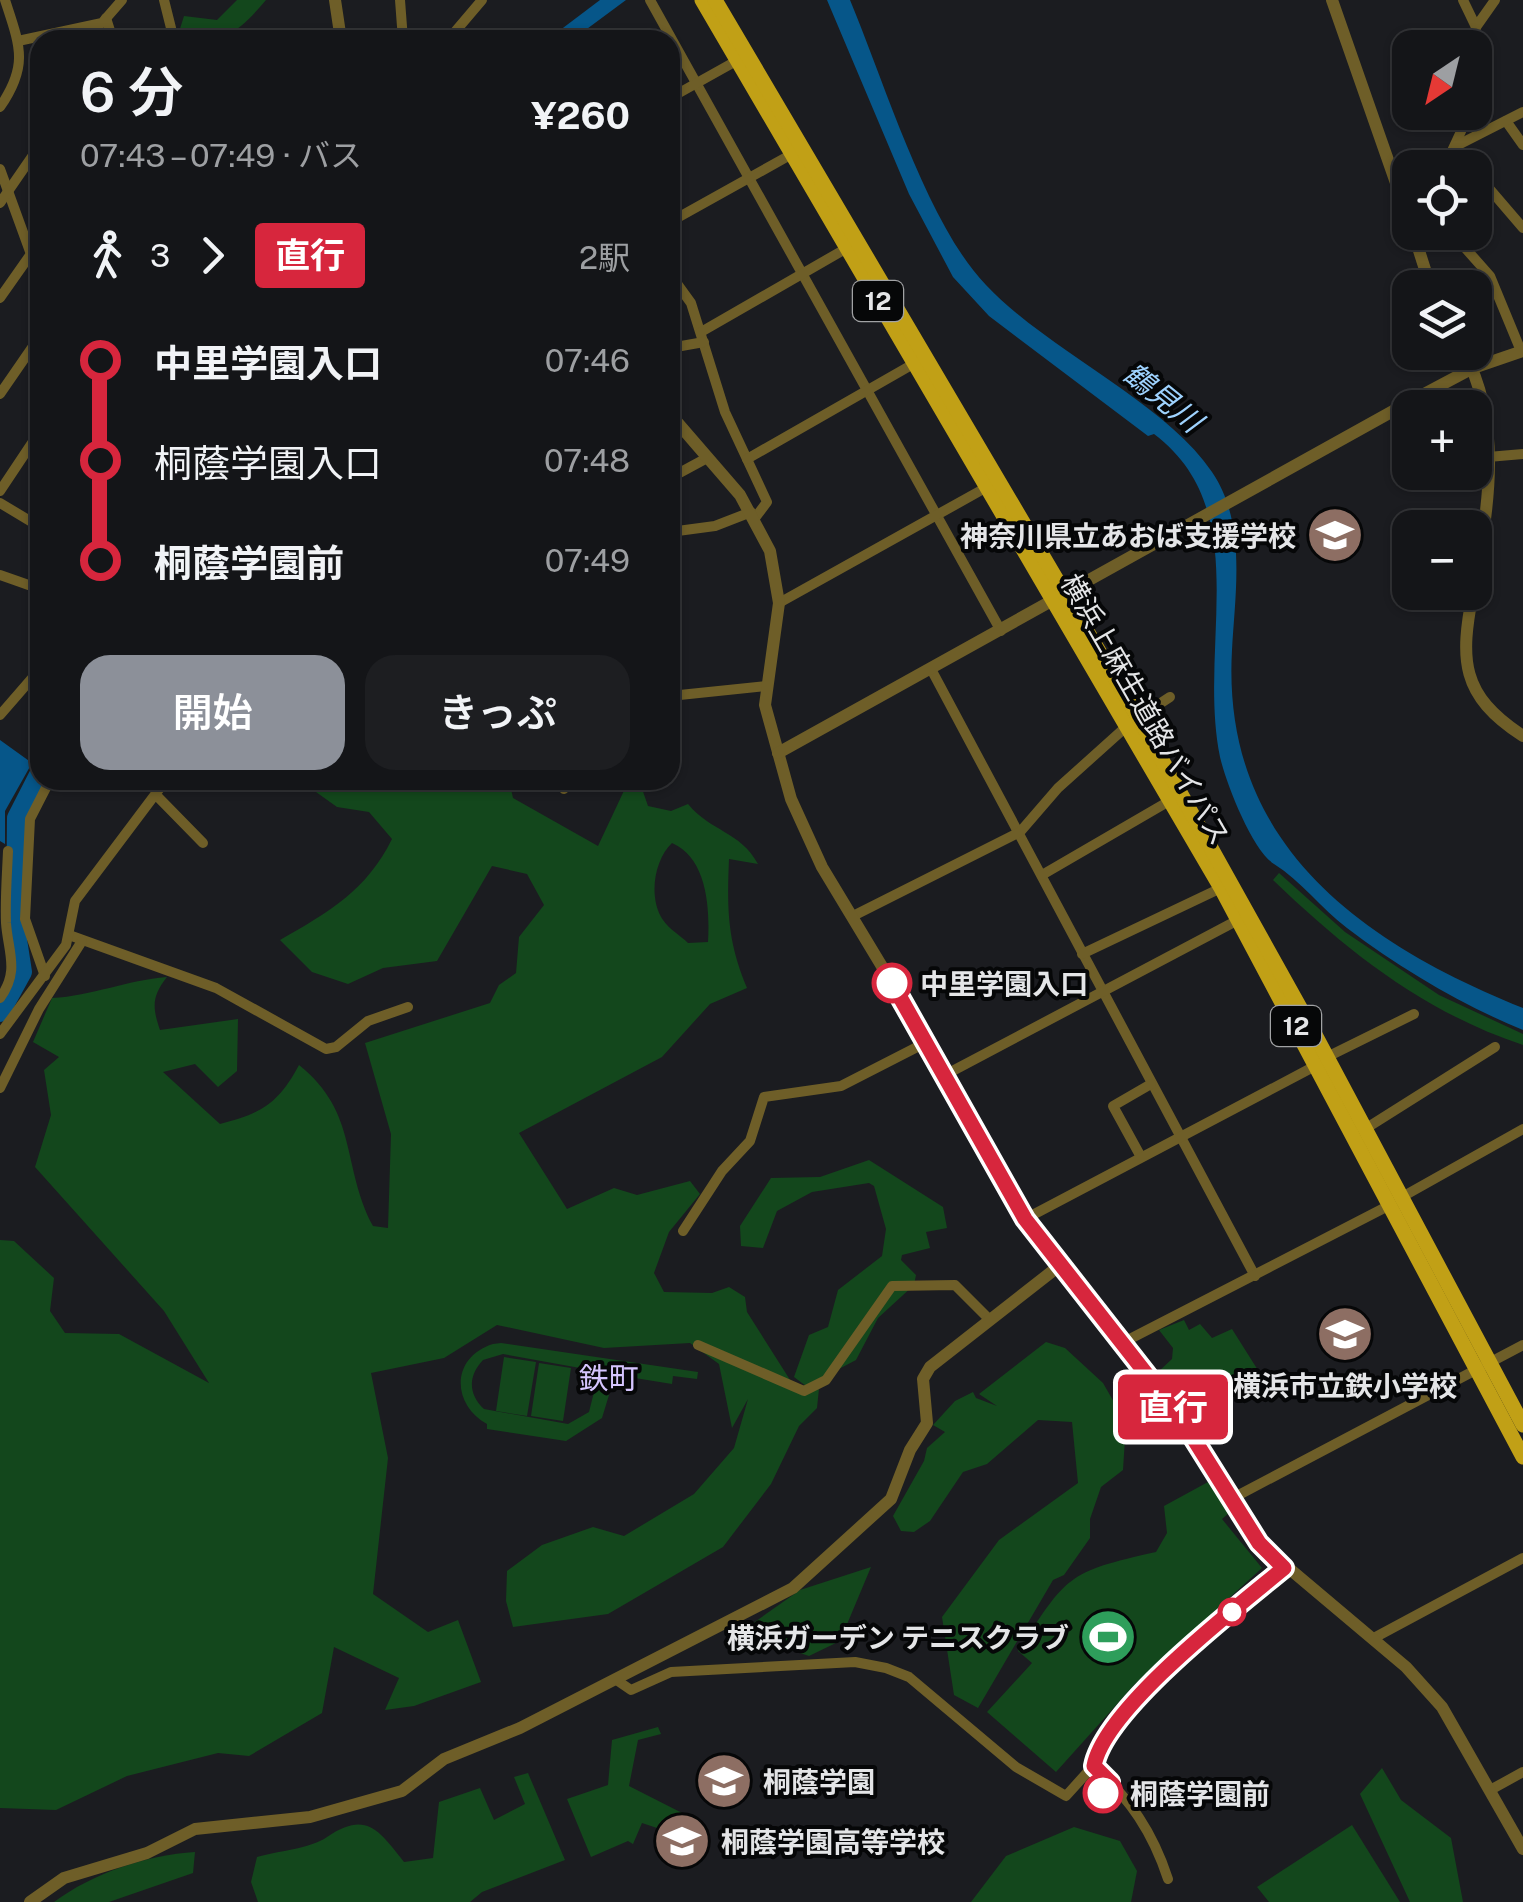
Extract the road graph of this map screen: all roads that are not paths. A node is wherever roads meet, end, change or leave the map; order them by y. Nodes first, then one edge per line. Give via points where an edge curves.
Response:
1 (5, 0) edge
2 (122, 0) edge
3 (164, 0) edge
4 (335, 0) edge
5 (400, 0) edge
6 (482, 0) edge
7 (650, 0) edge
8 (702, 0) edge
9 (715, 0) edge
10 (1332, 0) edge
11 (1464, 0) edge
12 (1495, 0) edge
13 (106, 18) junction
14 (1476, 27) junction
15 (80, 30) edge
16 (110, 30) edge
17 (172, 30) edge
18 (340, 30) edge
19 (403, 30) edge
20 (456, 30) edge
21 (666, 30) edge
22 (1476, 30) edge
23 (30, 40) edge
24 (18, 41) junction
25 (680, 56) edge
26 (738, 60) junction
27 (695, 84) junction
28 (680, 92) edge
29 (0, 107) edge
30 (1523, 112) edge
31 (1506, 121) junction
32 (1463, 130) edge
33 (1523, 145) edge
34 (1456, 146) junction
35 (1454, 150) edge
36 (1459, 150) edge
37 (792, 154) junction
38 (30, 159) edge
39 (0, 169) edge
40 (1392, 172) edge
41 (748, 179) junction
42 (1492, 190) edge
43 (8, 191) junction
44 (0, 203) edge
45 (680, 216) edge
46 (1521, 221) edge
47 (847, 248) junction
48 (1467, 250) edge
49 (30, 254) joint
50 (801, 276) junction
51 (680, 288) edge
52 (0, 298) edge
53 (702, 337) junction
54 (680, 345) edge
55 (30, 350) edge
56 (1522, 351) edge
57 (1492, 361) edge
58 (915, 363) junction
59 (1468, 370) edge
60 (867, 391) junction
61 (0, 394) edge
62 (680, 426) edge
63 (30, 446) edge
64 (1523, 454) edge
65 (1492, 456) edge
66 (708, 458) junction
67 (747, 458) junction
68 (680, 473) edge
69 (987, 487) junction
70 (0, 492) edge
71 (0, 504) edge
72 (753, 515) junction
73 (936, 516) junction
74 (30, 522) edge
75 (680, 531) edge
76 (0, 576) edge
77 (30, 586) edge
78 (1060, 599) junction
79 (779, 603) junction
80 (1469, 610) edge
81 (1001, 631) junction
82 (931, 669) junction
83 (30, 680) edge
84 (766, 686) junction
85 (680, 695) edge
86 (1170, 697) dead end
87 (0, 715) edge
88 (1133, 722) junction
89 (1523, 736) edge
90 (778, 753) junction
91 (46, 790) edge
92 (161, 790) edge
93 (158, 796) junction
94 (1171, 800) junction
95 (1020, 832) junction
96 (203, 842) dead end
97 (8, 851) dead end
98 (1042, 875) junction
99 (1221, 888) junction
100 (853, 916) junction
101 (1238, 920) junction
102 (70, 935) junction
103 (82, 941) junction
104 (1082, 954) junction
105 (12, 960) junction
106 (38, 964) junction
107 (44, 976) junction
108 (1102, 992) junction
109 (0, 998) edge
110 (408, 1007) dead end
111 (1414, 1014) dead end
112 (7, 1018) edge
113 (0, 1034) edge
114 (925, 1043) junction
115 (1496, 1047) dead end
116 (1322, 1061) junction
117 (943, 1076) junction
118 (1151, 1084) junction
119 (0, 1088) edge
120 (1365, 1129) junction
121 (1518, 1133) edge
122 (1179, 1136) junction
123 (1523, 1149) edge
124 (1140, 1157) junction
125 (1396, 1201) junction
126 (1025, 1219) junction
127 (684, 1231) dead end
128 (1060, 1266) junction
129 (1256, 1276) junction
130 (989, 1319) junction
131 (1122, 1344) junction
132 (698, 1345) dead end
133 (1523, 1346) edge
134 (1483, 1366) junction
135 (1523, 1425) edge
136 (1523, 1458) edge
137 (1233, 1498) junction
138 (1523, 1558) edge
139 (1284, 1568) junction
140 (1372, 1639) junction
141 (615, 1679) junction
142 (1094, 1766) junction
143 (1523, 1772) edge
144 (1492, 1789) junction
145 (1523, 1849) edge
146 (1168, 1879) dead end
147 (30, 1902) edge

1 - 24 street
2 - 13 street
3 - 17 street
4 - 18 street
5 - 19 street
6 - 20 street
7 - 21 street
8 - 26 main road, 横浜上麻生道路バイパス / 12
9 - 78 main road, 横浜上麻生道路バイパス / 12
10 - 40 street
11 - 14 street
12 - 14 street
13 - 15 street
13 - 16 street
14 - 22 street
23 - 24 street
24 - 29 street via 18,80
25 - 27 street
26 - 27 street
26 - 37 main road, 横浜上麻生道路バイパス / 12
27 - 28 street
27 - 41 street
30 - 31 street
31 - 33 street
31 - 34 street
32 - 34 street
34 - 35 street
34 - 36 street
37 - 41 street
37 - 47 main road, 横浜上麻生道路バイパス / 12
38 - 43 street
39 - 43 street
41 - 45 street
41 - 50 street
42 - 46 street
43 - 44 street
43 - 49 street
47 - 50 street
47 - 58 main road, 横浜上麻生道路バイパス / 12
48 - 56 street via 1490,276
49 - 52 street
50 - 53 street
50 - 60 street
51 - 53 street
53 - 54 street
53 - 67 street
55 - 61 street
56 - 57 street
58 - 60 street
58 - 69 main road, 横浜上麻生道路バイパス / 12
59 - 78 street
60 - 67 street
60 - 73 street
62 - 66 street
63 - 70 street
64 - 65 street
66 - 68 street
66 - 72 street
67 - 72 street via 767,502
69 - 73 street
69 - 78 main road, 横浜上麻生道路バイパス / 12
71 - 74 street
72 - 75 street
72 - 79 street via 770,551
73 - 79 street
73 - 81 street
76 - 77 street
78 - 81 street
78 - 88 main road, 横浜上麻生道路バイパス / 12
79 - 84 street
80 - 89 street via 1467,673 1501,720
81 - 82 street
82 - 90 street
82 - 95 street
83 - 87 street
84 - 85 street
84 - 90 street
86 - 88 street
88 - 94 main road, 横浜上麻生道路バイパス / 12
88 - 95 street via 1058,788
88 - 116 main road, 横浜上麻生道路バイパス / 12
90 - 100 street via 805,832
91 - 106 street via 29,828 26,927
92 - 93 street
93 - 96 street
93 - 102 street via 75,902
94 - 98 street
94 - 99 main road, 横浜上麻生道路バイパス / 12
95 - 98 street
95 - 100 street
97 - 105 street
98 - 104 street
99 - 101 main road, 横浜上麻生道路バイパス / 12
99 - 104 street
100 - 114 street
101 - 108 street
101 - 116 main road, 横浜上麻生道路バイパス / 12
102 - 103 street
102 - 107 street
103 - 110 street via 216,988 326,1049 368,1021
103 - 119 street
104 - 108 street
105 - 106 street
105 - 109 street via 10,983
106 - 107 street
107 - 112 street
108 - 117 street
108 - 118 street
111 - 116 street
112 - 113 street
114 - 117 street
114 - 127 street via 840,1086 764,1097 750,1141
115 - 120 street
116 - 120 main road, 横浜上麻生道路バイパス / 12
116 - 122 street
116 - 125 main road, 横浜上麻生道路バイパス / 12
117 - 126 street
118 - 122 street
118 - 124 street via 1113,1106
120 - 125 main road, 横浜上麻生道路バイパス / 12
121 - 123 street
121 - 125 street
122 - 124 street
122 - 129 street
124 - 126 street
125 - 129 street
125 - 134 main road, 横浜上麻生道路バイパス / 12
126 - 128 street
128 - 130 street
128 - 131 street
129 - 131 street
130 - 132 street via 955,1285 892,1286 826,1380 804,1391
130 - 141 street via 923,1379 927,1423 891,1498 805,1580
131 - 137 street
133 - 134 street
134 - 135 main road, 横浜上麻生道路バイパス / 12
134 - 136 main road, 横浜上麻生道路バイパス / 12
134 - 137 street
137 - 139 street via 1259,1543
138 - 140 street
139 - 140 street
139 - 142 street via 1162,1670 1098,1748
140 - 144 street via 1442,1707
141 - 142 street via 631,1690 671,1672 854,1662 909,1677 1058,1796 1070,1794
141 - 147 street via 444,1760 402,1791 310,1817 194,1829 147,1853 64,1878
142 - 146 street via 1156,1841
143 - 144 street
144 - 145 street

